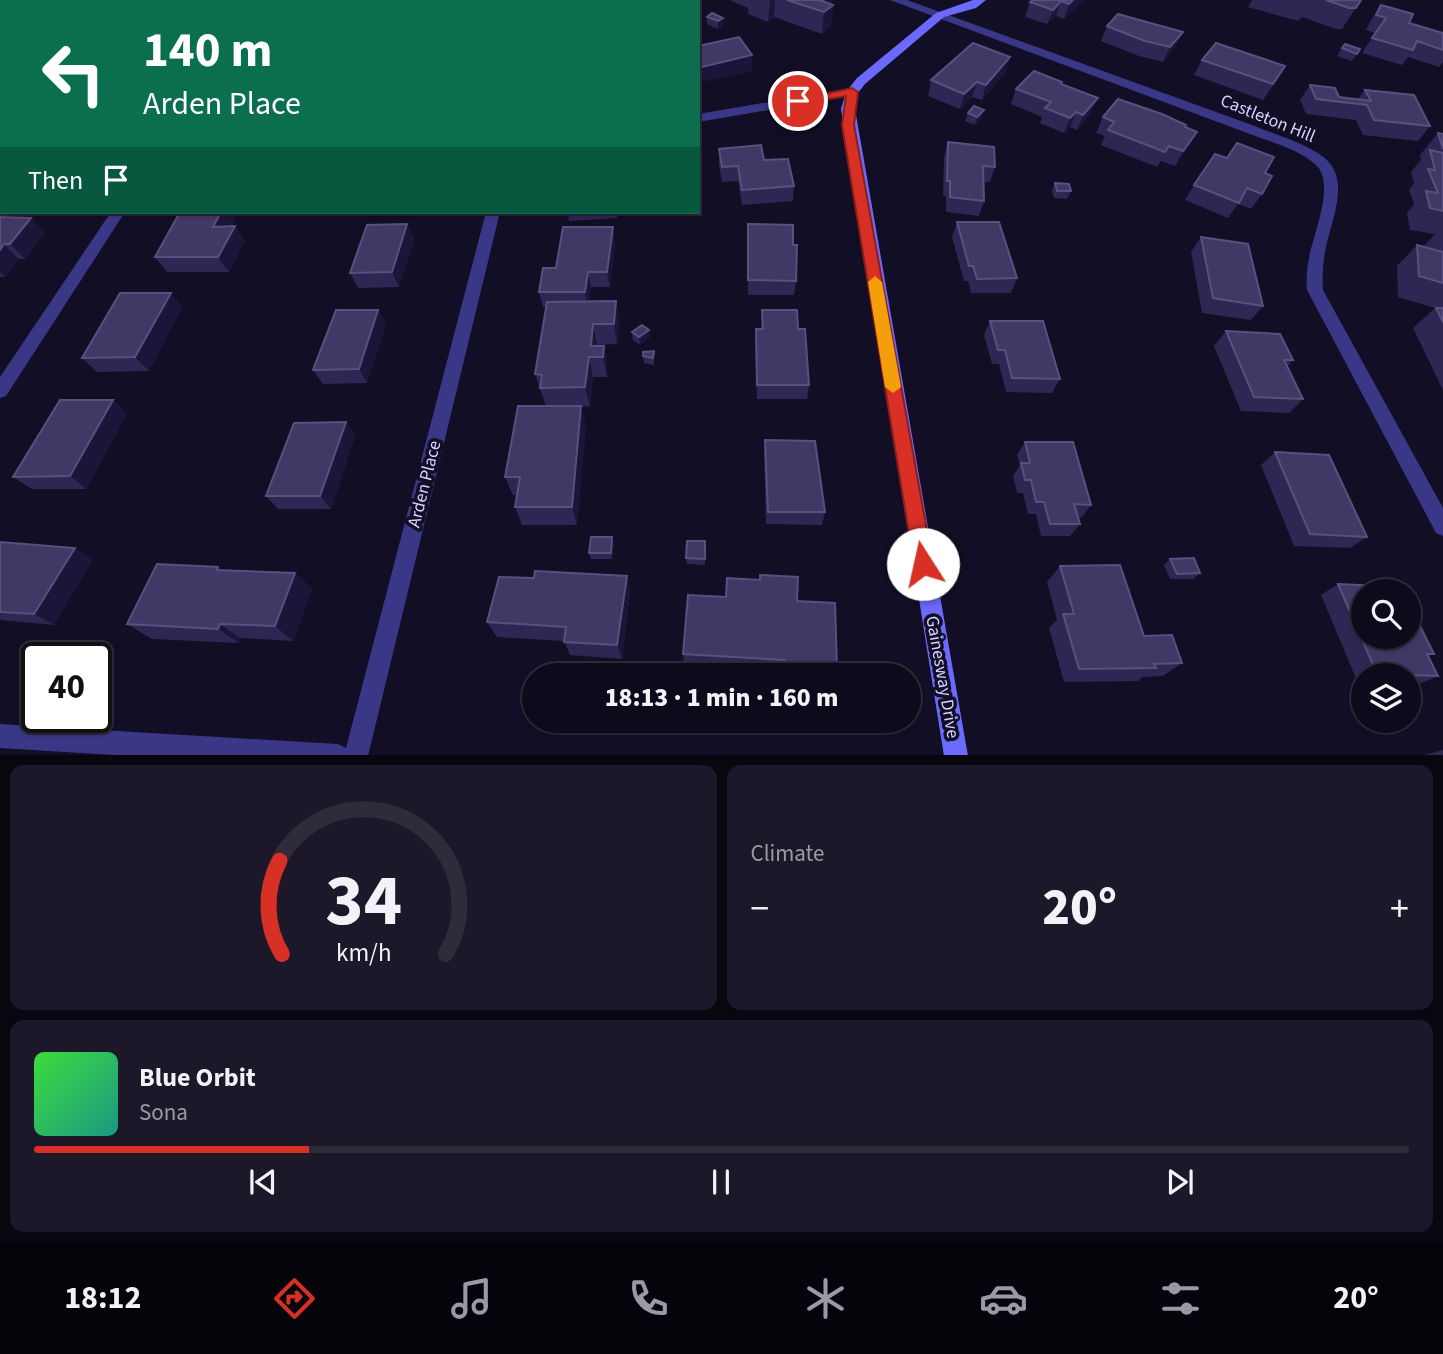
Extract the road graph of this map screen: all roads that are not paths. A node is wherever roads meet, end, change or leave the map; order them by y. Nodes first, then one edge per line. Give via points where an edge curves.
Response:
1 (896, 0) edge
2 (979, 0) edge
3 (941, 8) edge
4 (852, 92) junction
5 (700, 118) edge
6 (117, 214) edge
7 (492, 214) edge
8 (0, 391) edge
9 (1443, 527) edge
10 (0, 736) edge
11 (338, 755) edge
12 (356, 755) edge
13 (956, 755) edge

1 - 3 street, Castleton Hill
2 - 3 street via 972,6
3 - 4 street
3 - 9 street, Castleton Hill via 1297,148 1325,165 1331,177 1316,247 1315,290
4 - 5 street
4 - 13 street, Gainesway Drive via 848,125
6 - 8 street
7 - 12 street, Arden Place
10 - 11 street

